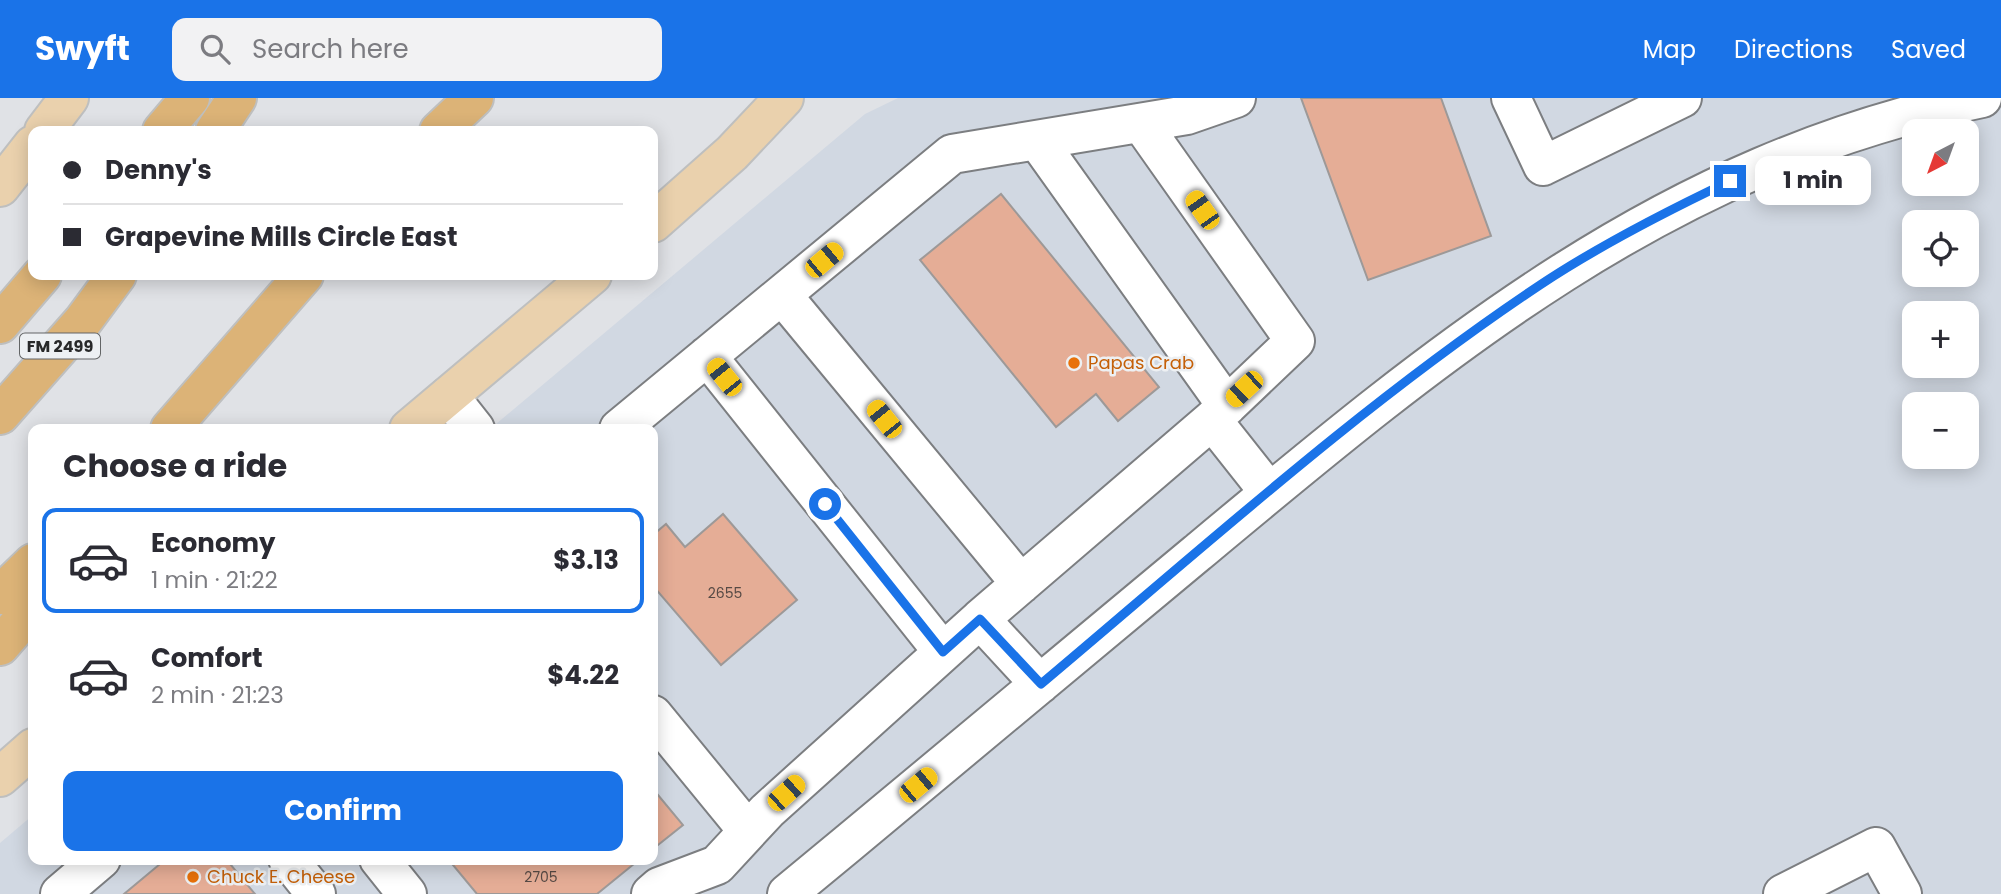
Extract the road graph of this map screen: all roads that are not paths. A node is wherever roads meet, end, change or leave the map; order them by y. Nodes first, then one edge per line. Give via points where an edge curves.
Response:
1 (42, 98) edge
2 (69, 98) edge
3 (190, 98) edge
4 (237, 98) edge
5 (474, 98) edge
6 (784, 98) edge
7 (1236, 98) edge
8 (1511, 98) edge
9 (1682, 98) edge
10 (1982, 98) edge
11 (1909, 106) edge
12 (1621, 112) edge
13 (1141, 123) junction
14 (37, 126) edge
15 (48, 126) edge
16 (166, 126) edge
17 (218, 126) edge
18 (444, 126) edge
19 (1037, 141) junction
20 (28, 151) edge
21 (0, 187) edge
22 (658, 219) edge
23 (37, 280) edge
24 (113, 280) edge
25 (300, 280) edge
26 (586, 280) edge
27 (782, 295) junction
28 (0, 324) edge
29 (707, 356) junction
30 (449, 396) junction
31 (1220, 413) junction
32 (0, 415) edge
33 (174, 424) edge
34 (415, 424) edge
35 (471, 424) edge
36 (625, 424) edge
37 (1269, 492) junction
38 (28, 568) edge
39 (1021, 584) junction
40 (0, 595) edge
41 (28, 614) edge
42 (980, 619) junction
43 (0, 646) edge
44 (943, 652) junction
45 (1041, 684) junction
46 (658, 721) edge
47 (28, 752) edge
48 (0, 777) edge
49 (748, 831) junction
50 (94, 865) edge
51 (293, 865) edge
52 (384, 865) edge
53 (60, 894) edge
54 (316, 894) edge
55 (407, 894) edge
56 (651, 894) edge
57 (788, 894) edge
58 (1783, 894) edge
59 (1902, 894) edge

1 - 14 main road
2 - 15 main road
3 - 16 highway
4 - 17 highway
5 - 18 highway
6 - 22 main road via 733,153
7 - 13 street via 1187,115
8 - 12 street via 1543,166
9 - 12 street
10 - 11 street
11 - 37 street via 1765,163 1541,284 1444,353
13 - 19 street
13 - 31 street via 1295,341
19 - 27 street via 952,154
19 - 31 street
20 - 21 main road
23 - 28 highway
24 - 32 highway, FM 2499
25 - 33 highway
26 - 30 main road
27 - 29 street
27 - 39 street
29 - 36 street
29 - 44 street
30 - 34 main road
30 - 35 street
31 - 37 street
31 - 39 street
37 - 45 street
38 - 40 highway
39 - 42 street
41 - 43 highway
42 - 44 street
42 - 45 street
44 - 49 street
45 - 57 street
46 - 49 street
47 - 48 main road
49 - 56 street via 717,865
50 - 53 street
51 - 54 street
52 - 55 street
58 - 59 street via 1876,847

